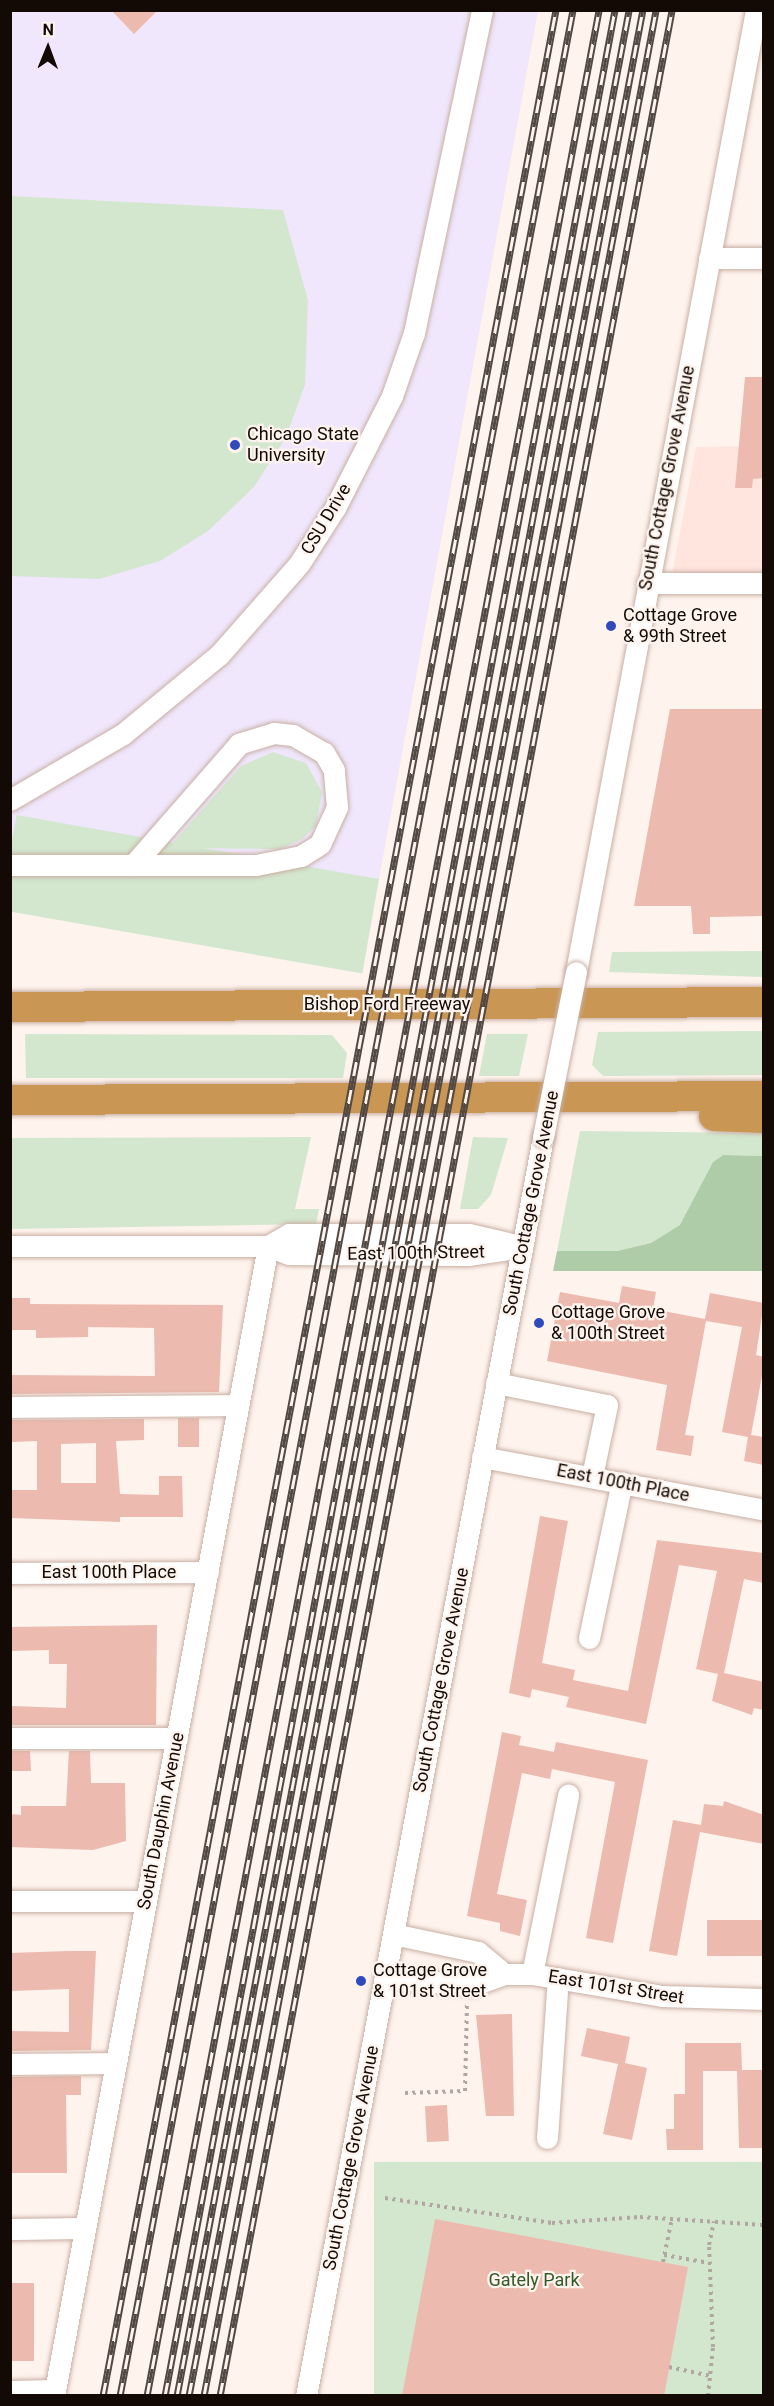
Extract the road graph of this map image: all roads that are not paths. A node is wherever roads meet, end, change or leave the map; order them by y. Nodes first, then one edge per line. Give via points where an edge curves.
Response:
1 (482, 10) edge
2 (756, 10) edge
3 (709, 258) junction
4 (764, 258) edge
5 (647, 583) junction
6 (764, 583) edge
7 (10, 800) edge
8 (10, 865) edge
9 (133, 865) junction
10 (764, 1002) edge
11 (10, 1007) edge
12 (764, 1096) edge
13 (10, 1100) edge
14 (220, 1100) junction
15 (764, 1118) edge
16 (10, 1246) edge
17 (268, 1246) junction
18 (522, 1247) junction
19 (496, 1383) junction
20 (238, 1405) junction
21 (10, 1407) edge
22 (482, 1457) junction
23 (592, 1476) junction
24 (622, 1482) junction
25 (764, 1510) edge
26 (208, 1572) junction
27 (10, 1573) edge
28 (589, 1638) dead end
29 (10, 1738) edge
30 (177, 1738) junction
31 (568, 1796) dead end
32 (10, 1901) edge
33 (146, 1901) junction
34 (393, 1934) junction
35 (504, 1974) junction
36 (532, 1974) junction
37 (385, 1978) junction
38 (558, 1978) junction
39 (764, 1999) edge
40 (10, 2064) edge
41 (116, 2064) junction
42 (547, 2138) dead end
43 (85, 2228) junction
44 (10, 2229) edge
45 (10, 2391) edge
46 (55, 2393) edge
47 (306, 2396) edge

1 - 7 street, CSU Drive via 414,333 392,396 335,508 299,564 219,655 123,734
2 - 3 street, South Cottage Grove Avenue
3 - 4 street
3 - 5 street, South Cottage Grove Avenue
5 - 6 street
5 - 18 street, South Cottage Grove Avenue, bridge
8 - 9 street
9 - 9 street via 256,865 301,856 320,844 338,807 334,770 324,753 293,735 274,733 239,744
10 - 11 highway, Bishop Ford Freeway
12 - 14 highway
13 - 14 highway
14 - 15 highway via 326,1117
16 - 17 street, East 100th Street
17 - 18 street, East 100th Street via 289,1254 456,1255
17 - 20 street, South Dauphin Avenue
18 - 19 street, South Cottage Grove Avenue
19 - 22 street, South Cottage Grove Avenue
19 - 23 street via 607,1405
20 - 21 street
20 - 26 street, South Dauphin Avenue
22 - 23 street, East 100th Place
22 - 34 street, South Cottage Grove Avenue
23 - 24 street, East 100th Place
24 - 25 street, East 100th Place
24 - 28 street
26 - 27 street, East 100th Place
26 - 30 street, South Dauphin Avenue
29 - 30 street
30 - 33 street, South Dauphin Avenue
31 - 36 street
32 - 33 street
33 - 41 street, South Dauphin Avenue
34 - 35 street via 478,1952
34 - 37 street, South Cottage Grove Avenue
35 - 36 street, East 101st Street
35 - 37 street, East 101st Street via 474,1984
36 - 38 street, East 101st Street
37 - 47 street, South Cottage Grove Avenue
38 - 39 street, East 101st Street via 662,1996
38 - 42 street
40 - 41 street
41 - 43 street, South Dauphin Avenue
43 - 44 street
43 - 46 street, South Dauphin Avenue
45 - 46 street

